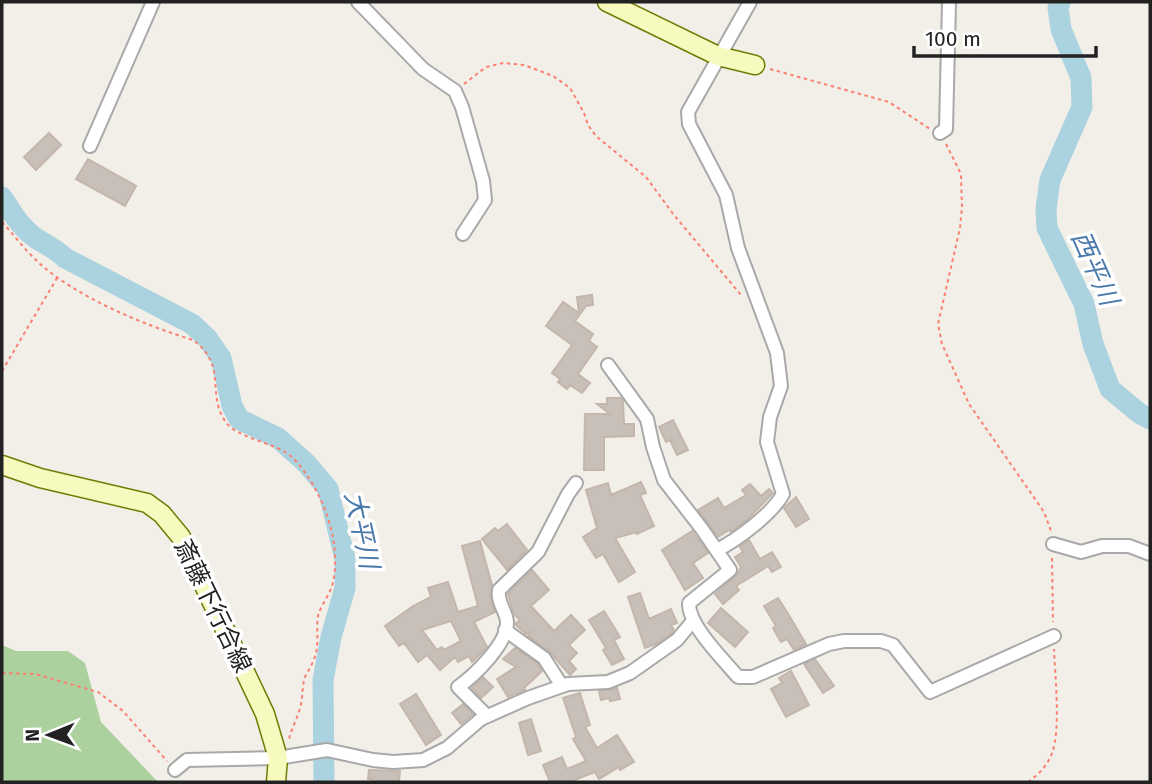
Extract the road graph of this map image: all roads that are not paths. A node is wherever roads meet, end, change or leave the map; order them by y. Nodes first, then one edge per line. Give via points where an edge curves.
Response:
1 (153, 2) edge
2 (358, 2) edge
3 (607, 2) edge
4 (750, 2) edge
5 (949, 2) edge
6 (718, 56) junction
7 (755, 65) road end
8 (940, 133) road end
9 (90, 146) dead end
10 (463, 234) dead end
11 (608, 365) dead end
12 (2, 465) edge
13 (576, 483) dead end
14 (1053, 544) road end
15 (717, 550) junction
16 (1150, 554) edge
17 (692, 622) junction
18 (505, 630) junction
19 (1054, 636) road end
20 (562, 686) junction
21 (487, 716) junction
22 (281, 757) junction
23 (175, 770) road end
24 (276, 782) edge

1 - 9 street
2 - 10 street via 423,69 455,91 476,151 485,200
3 - 6 main road
4 - 6 street
5 - 8 street via 946,129
6 - 7 main road
6 - 15 street via 688,112 689,124 726,195 738,248 777,353 781,386 769,417 767,442 783,494 756,522
11 - 15 street via 647,419 664,480
12 - 22 main road, 斎藤下行合線 via 147,503 174,527 265,714
13 - 18 street via 538,552 499,590
14 - 16 street via 1080,551 1129,546
15 - 17 street via 730,570 689,603
17 - 19 street via 738,677 753,677 829,644 881,641 893,645 930,692
17 - 20 street via 677,640 630,673 608,682
18 - 20 street via 544,658
18 - 21 street via 472,678 458,687
20 - 21 street
21 - 22 street via 447,748 423,760 373,760 327,750
22 - 23 street via 187,760
22 - 24 main road, 斎藤下行合線

